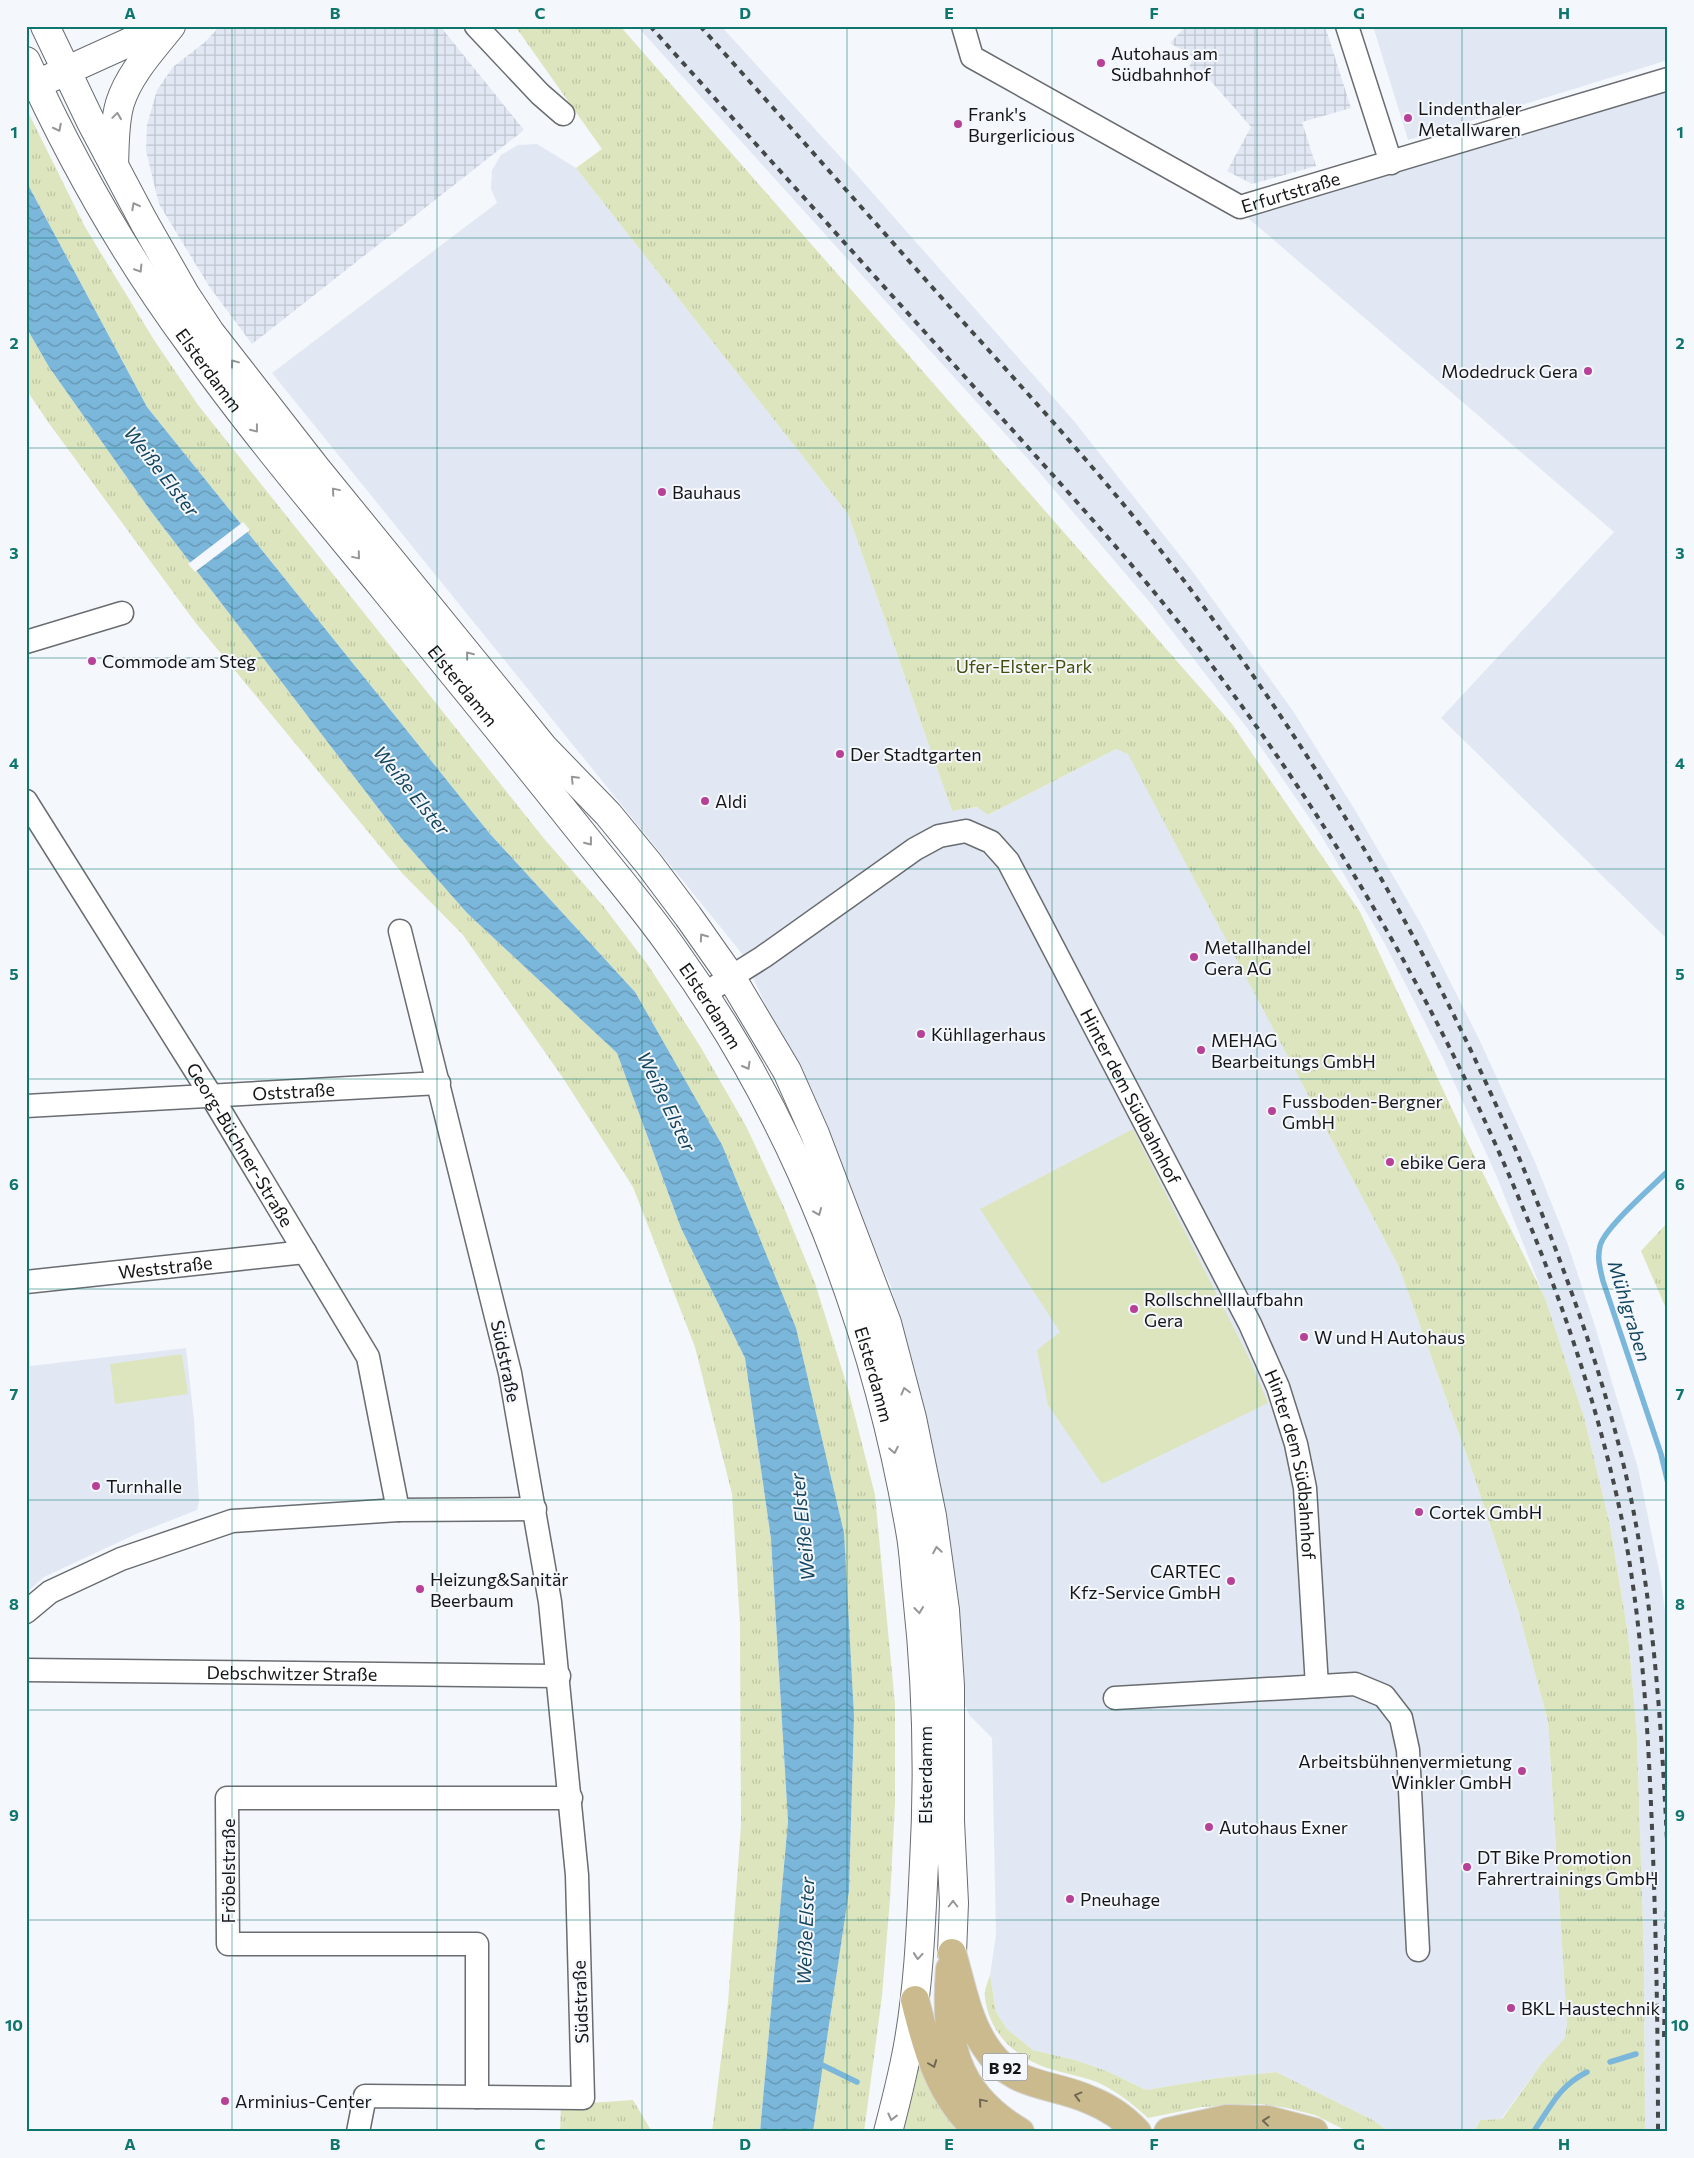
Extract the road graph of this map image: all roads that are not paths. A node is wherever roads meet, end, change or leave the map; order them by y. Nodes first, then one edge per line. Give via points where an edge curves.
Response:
1 (45, 26) edge
2 (165, 26) edge
3 (171, 26) edge
4 (476, 26) edge
5 (963, 26) edge
6 (1347, 26) edge
7 (66, 71) junction
8 (32, 73) edge
9 (1668, 79) edge
10 (562, 114) dead end
11 (1391, 163) junction
12 (114, 165) junction
13 (122, 613) dead end
14 (26, 642) edge
15 (26, 801) edge
16 (400, 931) dead end
17 (731, 977) junction
18 (704, 994) junction
19 (439, 1083) junction
20 (212, 1097) junction
21 (26, 1106) edge
22 (305, 1252) junction
23 (26, 1282) edge
24 (535, 1508) junction
25 (398, 1510) junction
26 (26, 1612) edge
27 (26, 1670) edge
28 (558, 1676) junction
29 (1317, 1686) junction
30 (1116, 1698) dead end
31 (570, 1798) junction
32 (1418, 1950) dead end
33 (952, 1953) junction
34 (915, 2000) junction
35 (476, 2097) junction
36 (1129, 2124) edge
37 (1175, 2130) edge
38 (358, 2132) edge
39 (888, 2132) edge
40 (980, 2132) edge
41 (1020, 2132) edge
42 (1314, 2132) edge

1 - 7 main road, Elsterdamm
2 - 7 main road
12 -> 3 main road via 120,102 141,64
4 - 10 street
5 - 11 street, Erfurtstraße via 972,57 1240,207
6 - 11 street
7 - 8 main road
7 - 12 main road, Elsterdamm
8 -> 18 main road, Elsterdamm via 95,196 190,344 296,482 668,942
9 - 11 street, Erfurtstraße
17 -> 12 main road, Elsterdamm via 649,864 608,814 544,748 244,377 185,294
13 - 14 street
15 - 20 street, Georg-Büchner-Straße
16 - 19 street, Südstraße
17 - 18 street, Hinter dem Südbahnhof
17 - 29 street, Hinter dem Südbahnhof via 939,836 966,831 991,842 1008,861 1250,1324 1278,1387 1306,1488
33 -> 17 main road, Elsterdamm via 950,1686 945,1610 932,1516 912,1418 887,1323 815,1134 787,1071
18 -> 34 main road, Elsterdamm via 761,1091 806,1183 862,1331 889,1427 912,1540 923,1649 926,1828
19 - 20 street, Oststraße
19 - 24 street, Südstraße via 510,1373
20 - 21 street, Oststraße
20 - 22 street, Georg-Büchner-Straße
22 - 23 street, Weststraße
22 - 25 street, Georg-Büchner-Straße via 368,1356
24 - 25 street
24 - 28 street, Südstraße
25 - 26 street via 232,1521 121,1559 50,1592
27 - 28 street, Debschwitzer Straße
28 - 31 street, Südstraße
29 - 30 street
29 - 32 street via 1355,1684 1384,1696 1401,1718 1408,1750
31 - 35 street, Südstraße via 576,1875 583,2098
31 - 35 street, Fröbelstraße via 227,1798 228,1944 476,1944
36 -> 33 main road, B 92 via 1090,2099 1031,2083 1010,2072 993,2057 976,2029
41 -> 33 main road, B 92 via 985,2107 960,2070 948,2017
34 -> 39 main road, Elsterdamm via 900,2088
34 -> 40 main road via 934,2068 966,2120
35 - 38 street, Südstraße via 365,2096
42 -> 37 main road via 1268,2120 1227,2119

